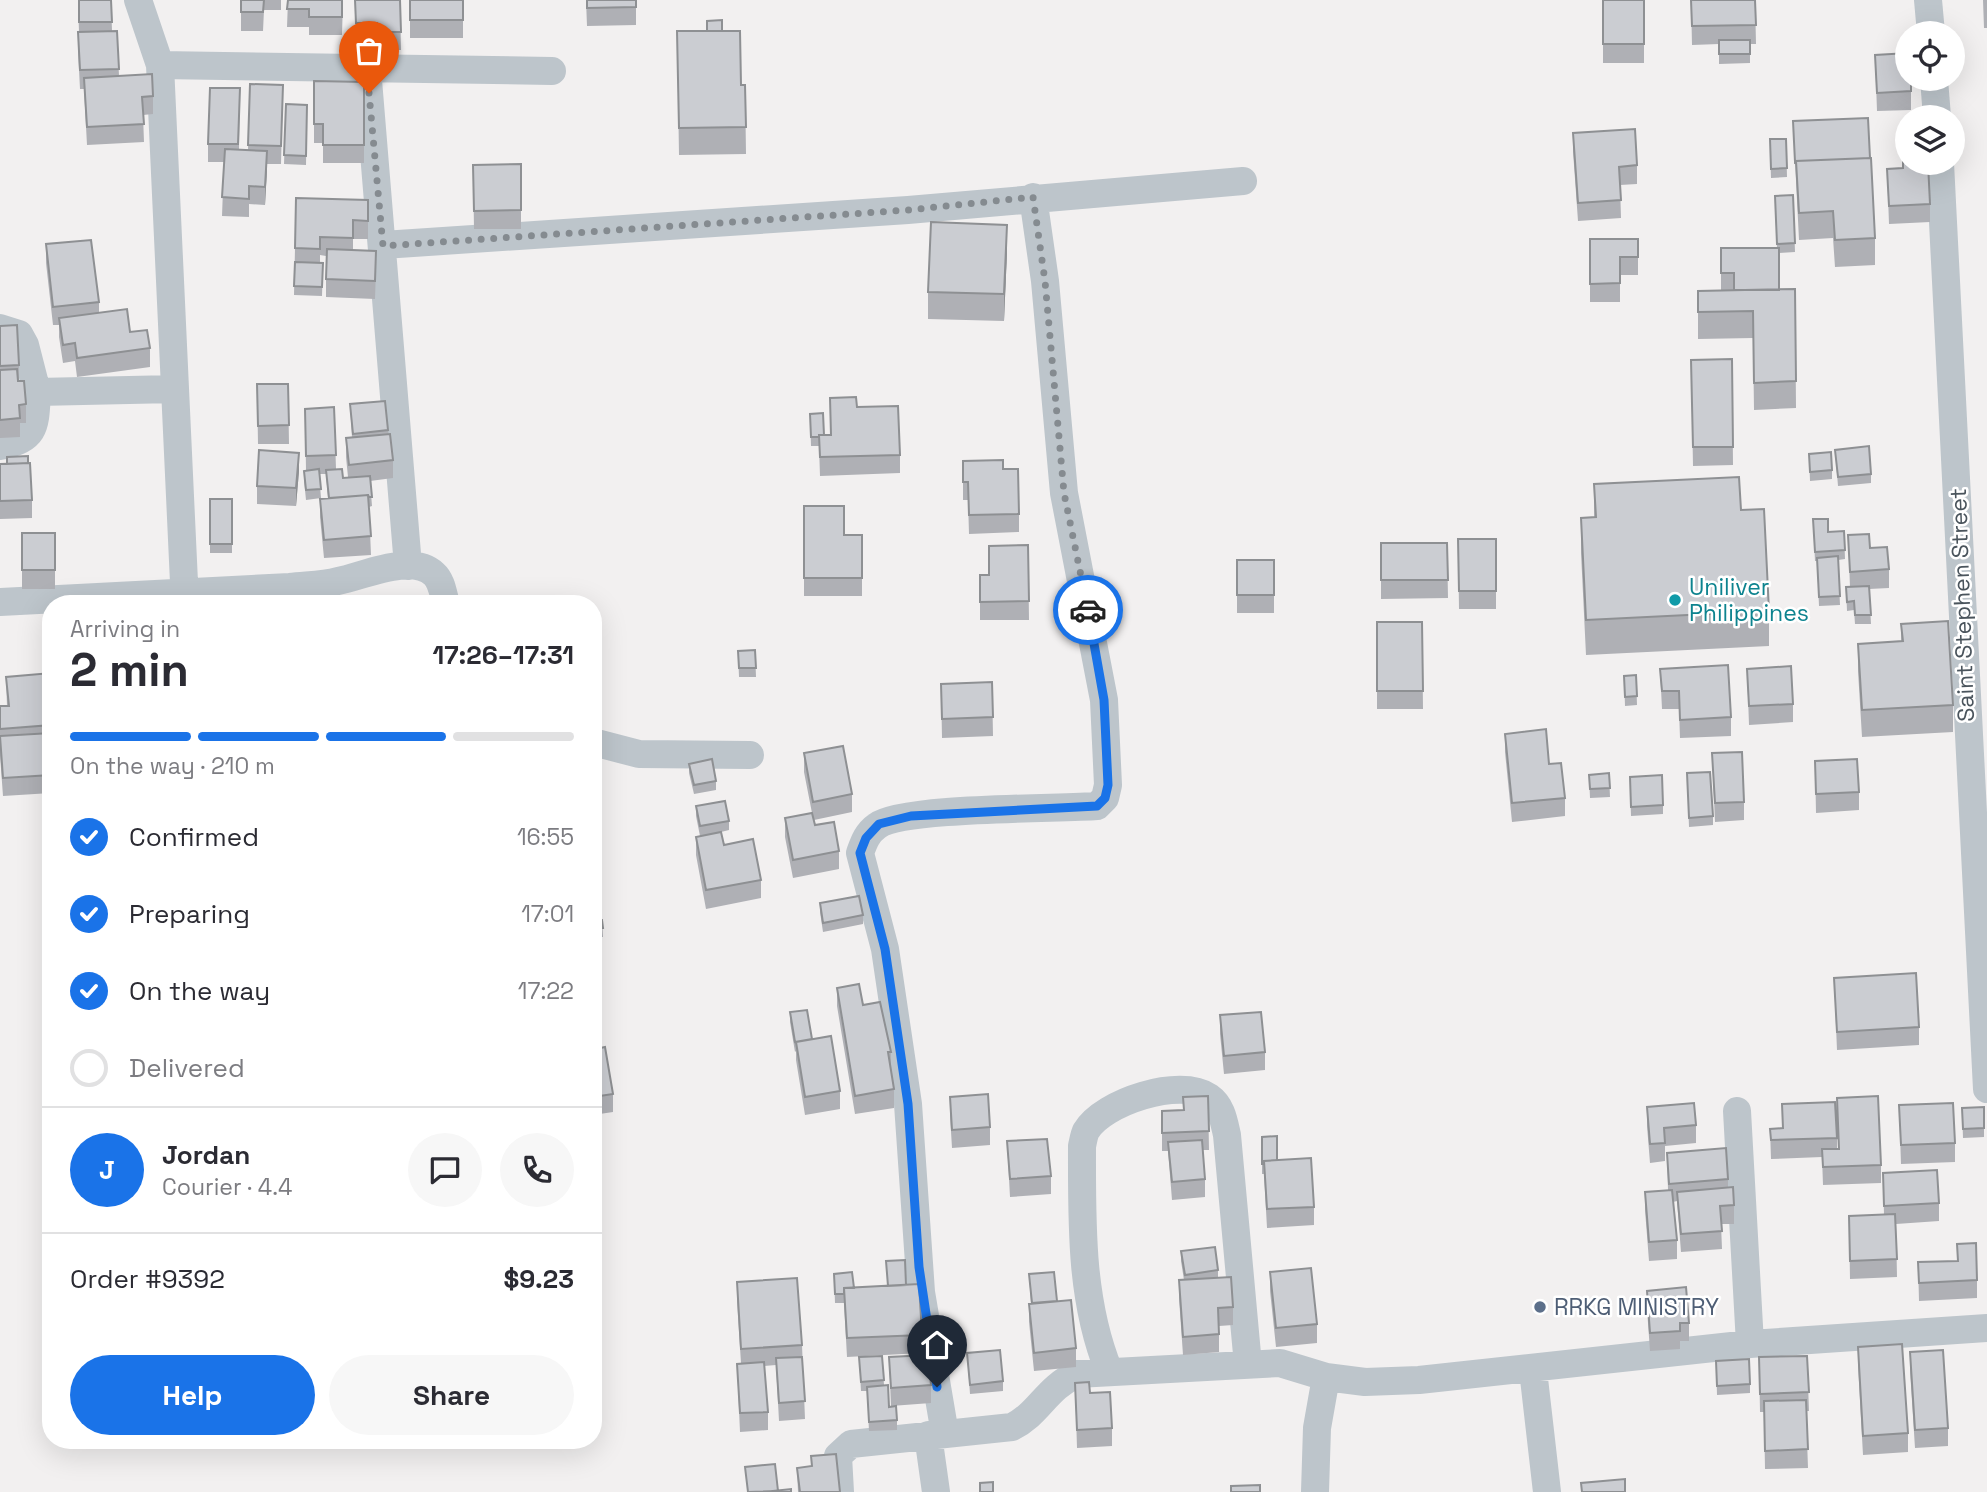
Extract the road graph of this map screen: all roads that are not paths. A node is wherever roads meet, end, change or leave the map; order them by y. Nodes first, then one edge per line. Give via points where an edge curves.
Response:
1 (138, 0) edge
2 (1928, 0) edge
3 (1930, 21) edge
4 (160, 65) junction
5 (367, 68) junction
6 (552, 71) dead end
7 (1941, 175) edge
8 (1242, 181) dead end
9 (1033, 197) junction
10 (383, 246) junction
11 (0, 328) edge
12 (175, 389) junction
13 (37, 392) junction
14 (0, 446) edge
15 (408, 566) junction
16 (185, 595) edge
17 (213, 595) edge
18 (443, 595) edge
19 (42, 601) edge
20 (0, 602) edge
21 (602, 744) edge
22 (750, 755) dead end
23 (1987, 1089) edge
24 (1737, 1111) dead end
25 (1987, 1328) edge
26 (1750, 1344) junction
27 (1248, 1364) junction
28 (1533, 1370) junction
29 (1109, 1371) junction
30 (1326, 1377) junction
31 (937, 1435) junction
32 (840, 1492) edge
33 (936, 1492) edge
34 (1315, 1492) edge
35 (1547, 1492) edge

1 - 4 street
2 - 3 street
4 - 5 street
4 - 12 street
5 - 6 street
5 - 10 street
7 - 23 street, Saint Stephen Street
8 - 9 street
9 - 10 street via 908,210
9 - 31 street via 1064,493 1104,700 1105,798 1097,806 911,816 879,824 860,853 885,949 908,1104
10 - 15 street
11 - 13 street via 19,334
12 - 13 street
12 - 16 street
13 - 14 street via 33,428 27,437
15 - 17 street via 336,582
15 - 18 street via 434,574
19 - 20 street
21 - 22 street via 639,754
24 - 26 street
25 - 26 street
26 - 28 street
27 - 29 street
27 - 29 street via 1225,1126 1209,1097 1195,1091 1166,1091 1123,1102 1095,1121 1082,1146 1089,1308
27 - 30 street via 1280,1363
28 - 30 street via 1365,1382
28 - 35 street
29 - 31 street via 1077,1374 1058,1383 1028,1420 1012,1427
30 - 34 street via 1317,1429
31 - 32 street via 852,1444 843,1449 837,1465
31 - 33 street

